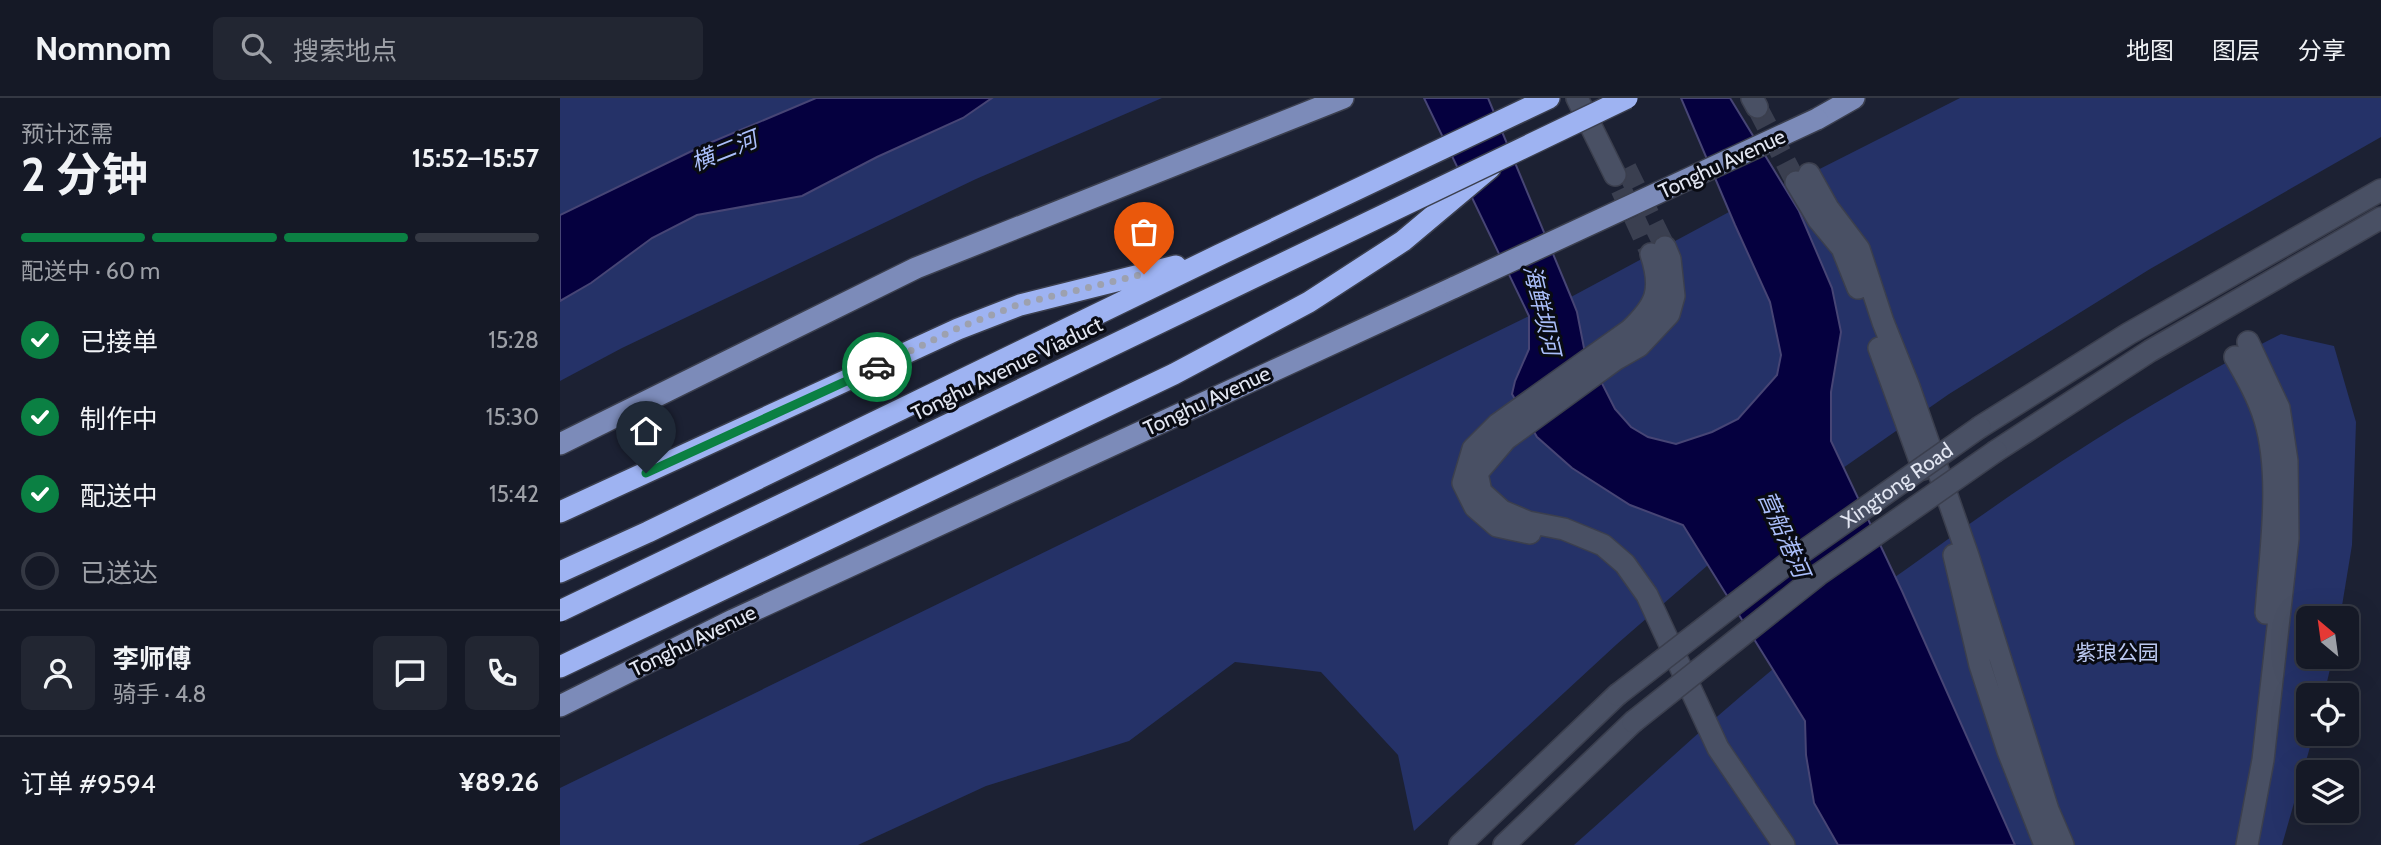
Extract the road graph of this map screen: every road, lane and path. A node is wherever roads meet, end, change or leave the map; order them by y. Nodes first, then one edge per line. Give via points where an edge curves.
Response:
1 (1343, 98) edge
2 (1549, 98) edge
3 (1577, 98) edge
4 (1592, 98) edge
5 (1627, 98) edge
6 (1854, 98) edge
7 (1498, 161) junction
8 (2381, 190) edge
9 (2381, 218) edge
10 (1658, 251) tunnel mouth
11 (1219, 255) junction
12 (1502, 431) junction
13 (560, 444) edge
14 (560, 512) edge
15 (560, 572) edge
16 (560, 611) edge
17 (560, 667) edge
18 (560, 706) edge
19 (1460, 845) edge
20 (1503, 845) edge
21 (1770, 845) edge
22 (1784, 845) edge
23 (2045, 845) edge
24 (2063, 845) edge
25 (2234, 845) edge
26 (2247, 845) edge

1 - 13 main road via 916,268
2 - 11 highway, Tonghu Avenue Viaduct
3 - 4 street via 1620,171
5 - 7 highway, Tonghu Avenue Viaduct, bridge
6 - 18 main road, Tonghu Avenue, bridge via 746,614
7 - 16 highway, Tonghu Avenue Viaduct, bridge
7 - 17 highway via 1404,241 1309,302 1174,374
8 - 19 street, Xingtong Road, bridge via 2128,334 1980,427 1801,553 1618,695
9 - 20 street, Xingtong Road, bridge via 2150,351 1818,575 1633,722
10 - 12 street via 1670,259 1674,288 1670,314 1639,346 1612,352
11 - 14 highway via 1020,304 958,328
11 - 15 highway, Tonghu Avenue Viaduct
12 - 21 street via 1472,449 1463,483 1475,507 1497,526 1598,553 1620,573 1641,606 1709,755
12 - 22 street via 1477,473 1481,492 1502,511 1603,545 1625,564 1647,595 1718,748
23 - 24 street via 1984,677 1954,554 1860,292 1842,248 1818,219 1802,178 1859,249 1959,530
25 - 26 street via 2251,752 2266,622 2273,466 2266,422 2241,349 2279,408 2287,461 2288,538 2263,760

